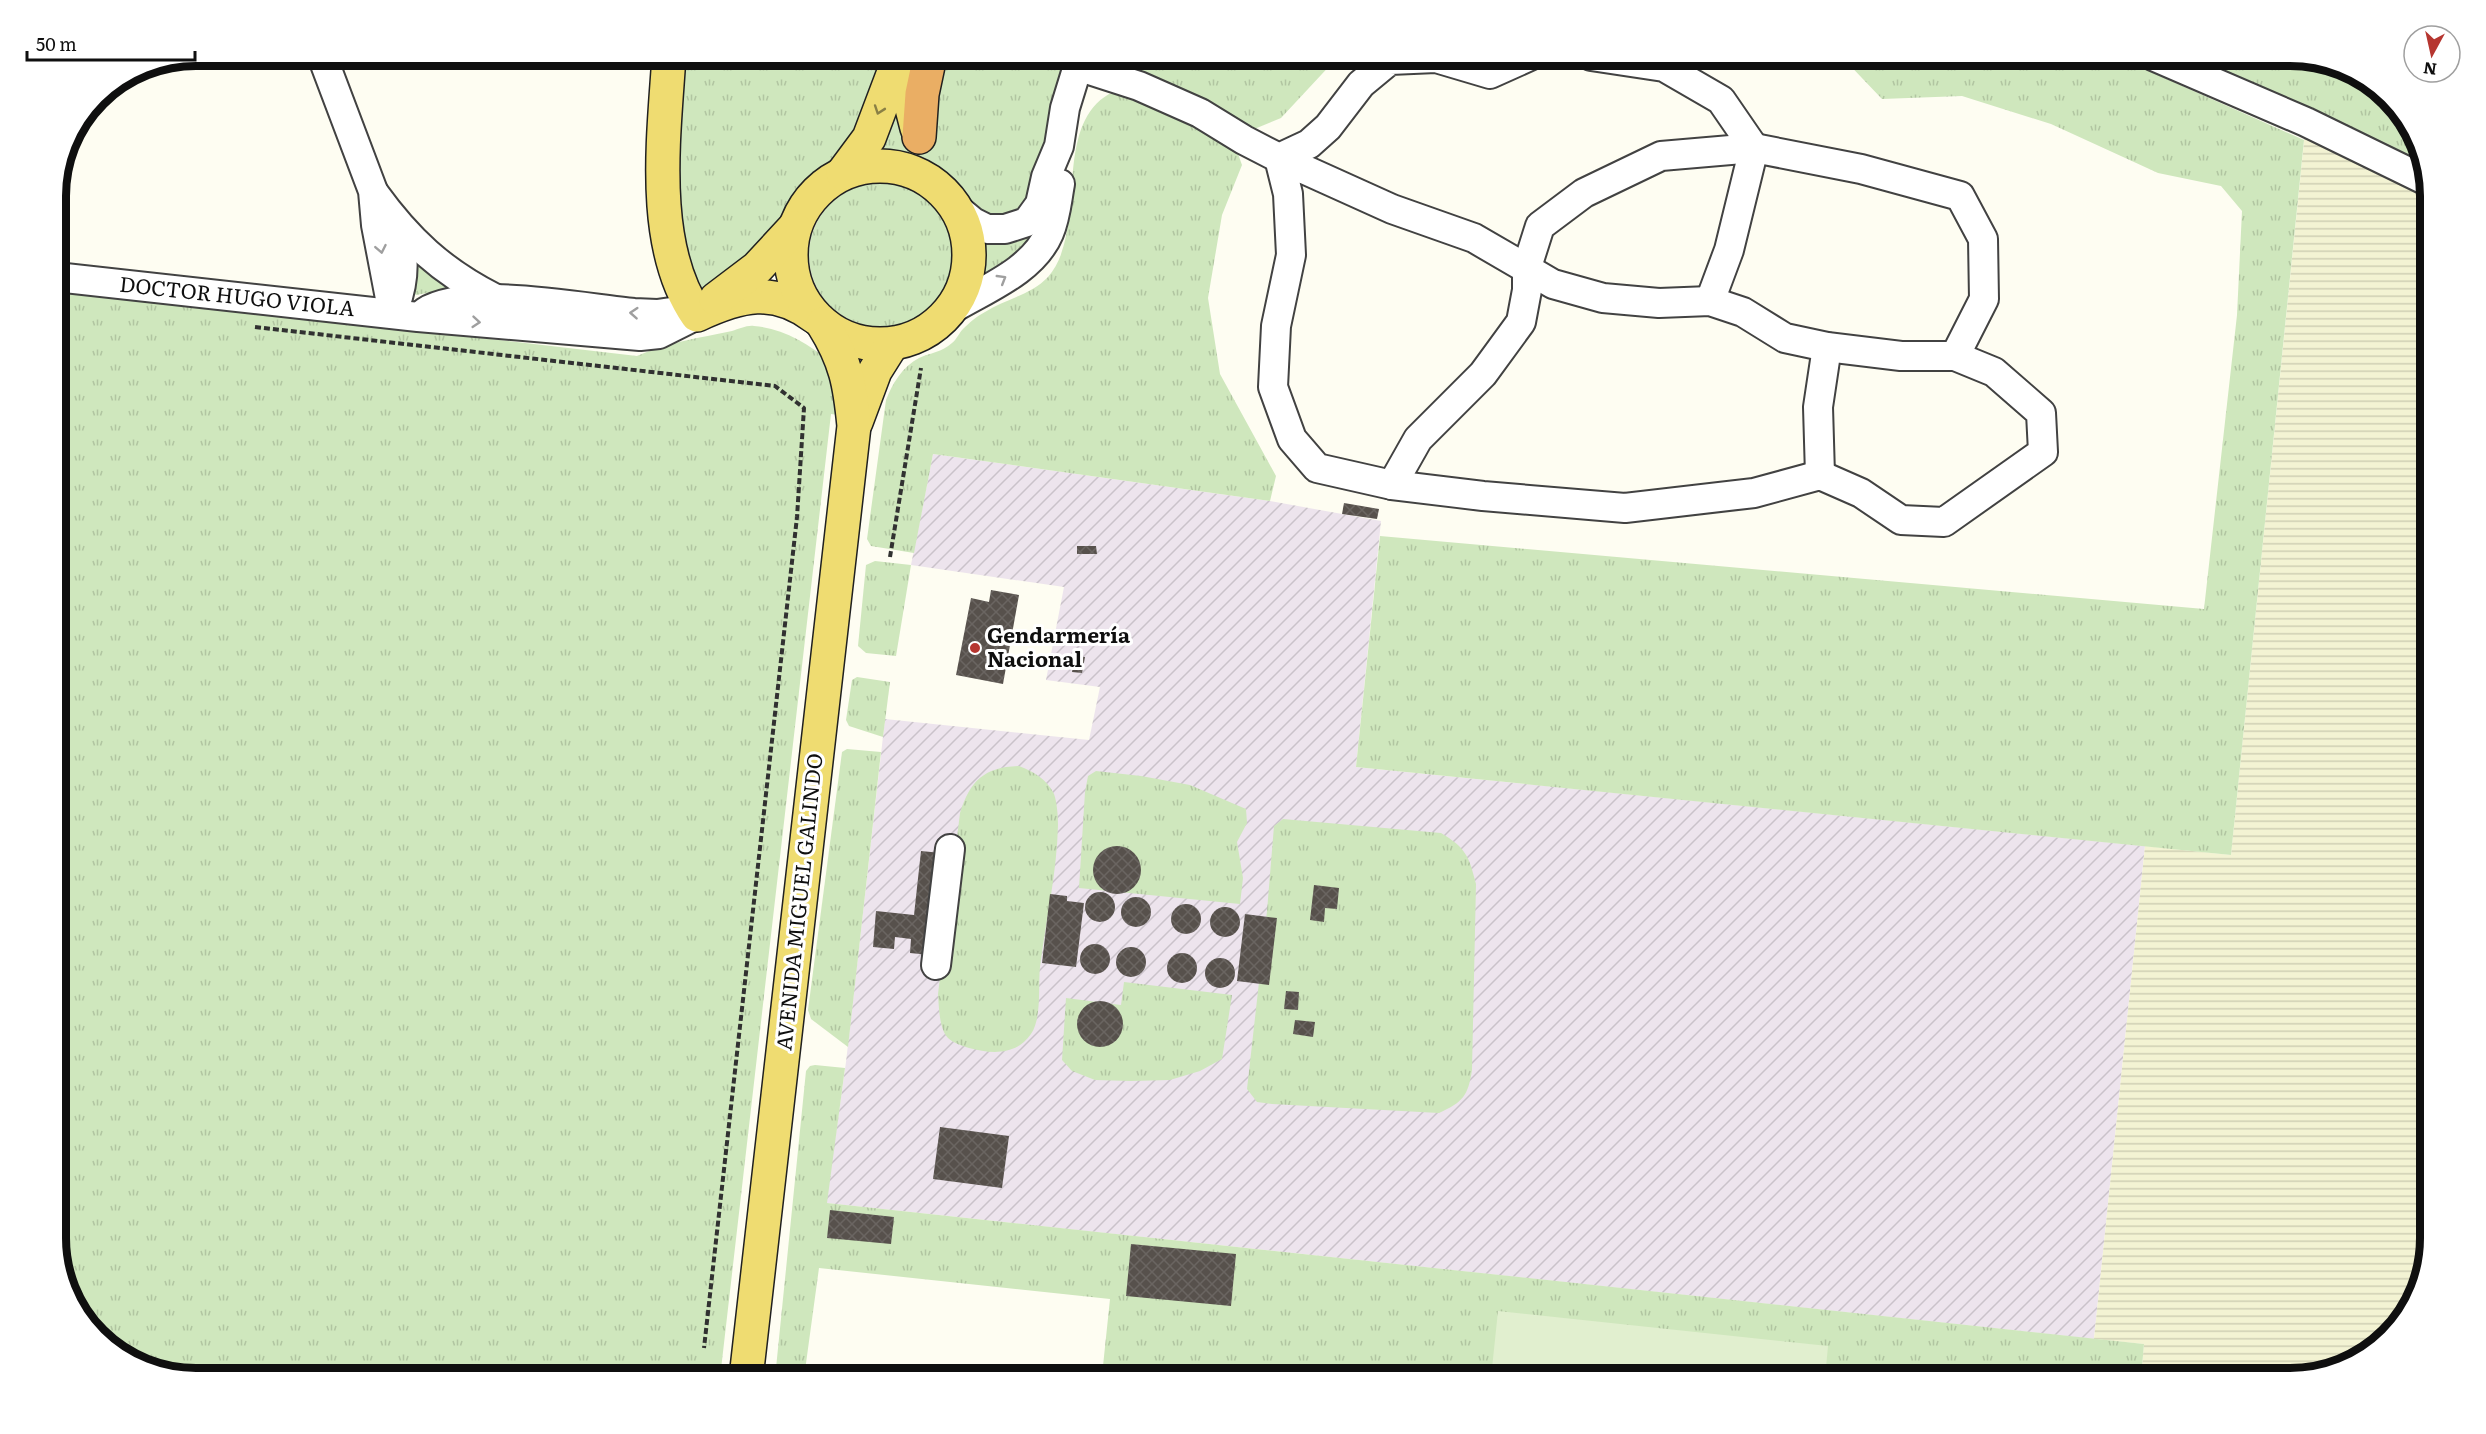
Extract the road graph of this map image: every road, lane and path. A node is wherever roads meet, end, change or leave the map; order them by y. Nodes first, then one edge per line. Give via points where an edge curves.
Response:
1 (326, 66) edge
2 (669, 66) edge
3 (898, 66) edge
4 (904, 66) edge
5 (928, 66) edge
6 (1078, 66) edge
7 (1091, 66) edge
8 (1383, 66) edge
9 (1463, 66) edge
10 (1508, 66) edge
11 (1657, 66) edge
12 (2176, 66) edge
13 (919, 137) junction
14 (1059, 146) junction
15 (1754, 148) junction
16 (1279, 158) junction
17 (843, 173) junction
18 (2418, 177) edge
19 (373, 191) junction
20 (947, 198) junction
21 (396, 223) junction
22 (794, 228) junction
23 (1527, 267) junction
24 (66, 278) edge
25 (494, 298) junction
26 (1710, 301) junction
27 (77, 302) dead end
28 (66, 305) edge
29 (952, 309) junction
30 (694, 312) junction
31 (405, 315) junction
32 (819, 320) junction
33 (252, 327) dead end
34 (892, 344) junction
35 (1827, 347) junction
36 (1955, 356) junction
37 (921, 368) dead end
38 (854, 426) junction
39 (1820, 475) junction
40 (1392, 485) junction
41 (890, 557) dead end
42 (950, 849) dead end
43 (936, 964) dead end
44 (704, 1348) dead end
45 (747, 1368) edge

1 - 19 street
2 - 30 main road via 664,206 677,277
3 -> 17 main road via 869,138
4 - 13 main road
5 - 13 highway
6 - 14 street
7 - 16 street via 1200,113
8 - 16 street via 1361,84 1328,127 1309,144
9 - 10 street via 1490,74
11 - 15 street via 1721,100
12 - 18 street via 2306,122
13 - 20 main road
14 - 20 street via 1040,204 1027,222 1005,229 987,229 973,222
29 -> 14 street via 1028,262 1048,235 1060,182
15 - 23 street via 1661,156 1584,193 1540,226
15 - 26 street via 1730,250
15 - 36 street via 1861,169 1960,196 1983,238 1984,299
16 - 23 street via 1392,209 1474,237
16 - 40 street via 1288,194 1291,255 1276,326 1273,387 1292,439 1317,468
17 - 20 main road via 893,167 918,174
17 - 22 main road via 822,187 805,206
19 - 21 street
19 -> 31 street via 376,225
20 - 29 main road via 965,227 969,248 963,290
21 - 25 street via 442,268
21 - 31 street via 402,246
22 - 30 main road, DOCTOR HUGO VIOLA via 741,282
22 - 32 main road via 792,275 801,297
23 - 26 street via 1553,284 1603,298 1659,303
23 - 40 street via 1521,322 1483,374 1418,439
24 - 31 street, DOCTOR HUGO VIOLA
30 -> 25 street, DOCTOR HUGO VIOLA via 634,313
25 - 31 street, DOCTOR HUGO VIOLA via 449,302
26 - 35 street via 1743,312 1785,338
27 - 28 path
29 - 34 main road via 926,332
31 -> 30 street, DOCTOR HUGO VIOLA via 640,336 659,334
30 - 32 main road, DOCTOR HUGO VIOLA via 762,296 800,305
32 - 34 main road via 856,341
32 - 38 main road, AVENIDA MIGUEL GALINDO via 838,348 847,373
33 - 44 path via 775,386 804,408 797,517
34 - 38 main road, AVENIDA MIGUEL GALINDO via 875,371
35 - 36 street via 1901,356
35 - 39 street via 1818,407
36 - 39 street via 1994,372 2041,413 2043,452 1944,522 1901,520 1861,493
37 - 41 path
38 - 45 main road, AVENIDA MIGUEL GALINDO
39 - 40 street via 1754,494 1625,508
42 - 43 street

